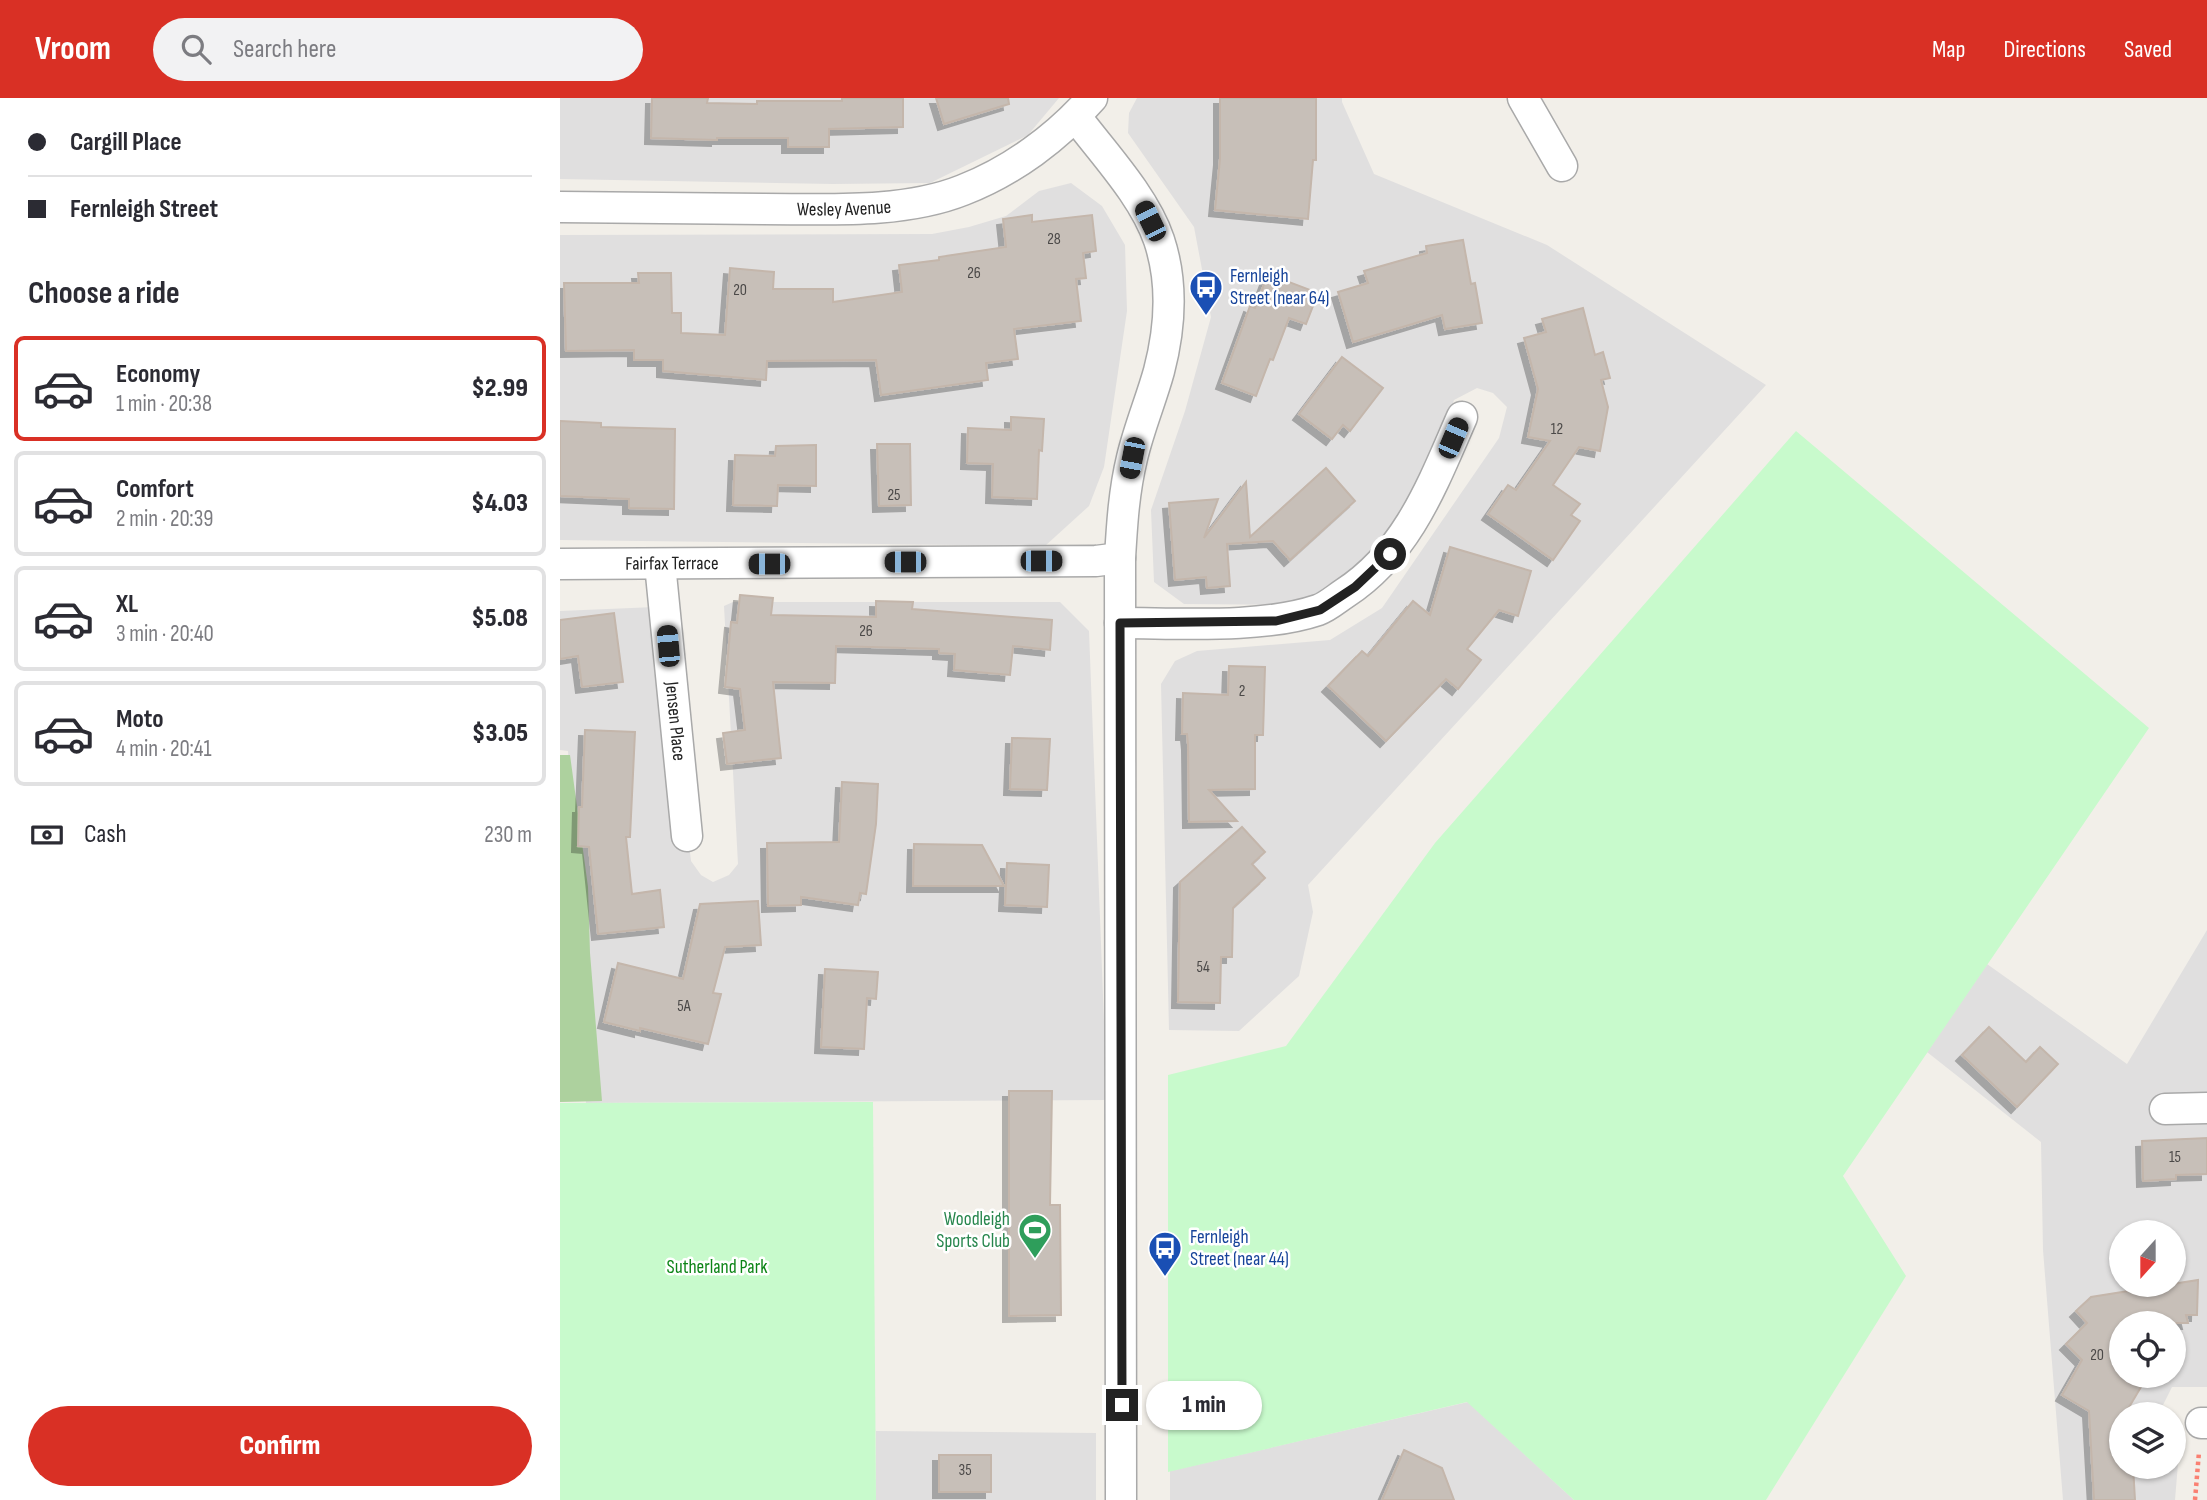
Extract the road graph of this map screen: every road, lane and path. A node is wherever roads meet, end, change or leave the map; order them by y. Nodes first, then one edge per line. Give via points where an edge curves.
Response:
1 (1523, 98) edge
2 (1084, 107) edge
3 (1562, 166) dead end
4 (560, 207) edge
5 (1462, 417) dead end
6 (1120, 558) junction
7 (560, 564) edge
8 (660, 564) junction
9 (1120, 623) junction
10 (687, 836) dead end
11 (2207, 1108) edge
12 (2165, 1109) dead end
13 (2204, 1423) edge
14 (1122, 1500) edge
15 (2195, 1500) edge

1 - 3 street
2 - 4 street, Wesley Avenue via 1036,150 999,174 962,191 916,202 824,209
2 - 6 street via 1159,240 1168,282 1168,322 1159,371 1132,458 1123,503
5 - 9 street via 1426,501 1390,554 1355,587 1320,610 1276,621
6 - 8 street, Fairfax Terrace
6 - 9 street
7 - 8 street, Fairfax Terrace
8 - 10 street, Jensen Place
9 - 14 street
11 - 12 street
13 - 15 path

